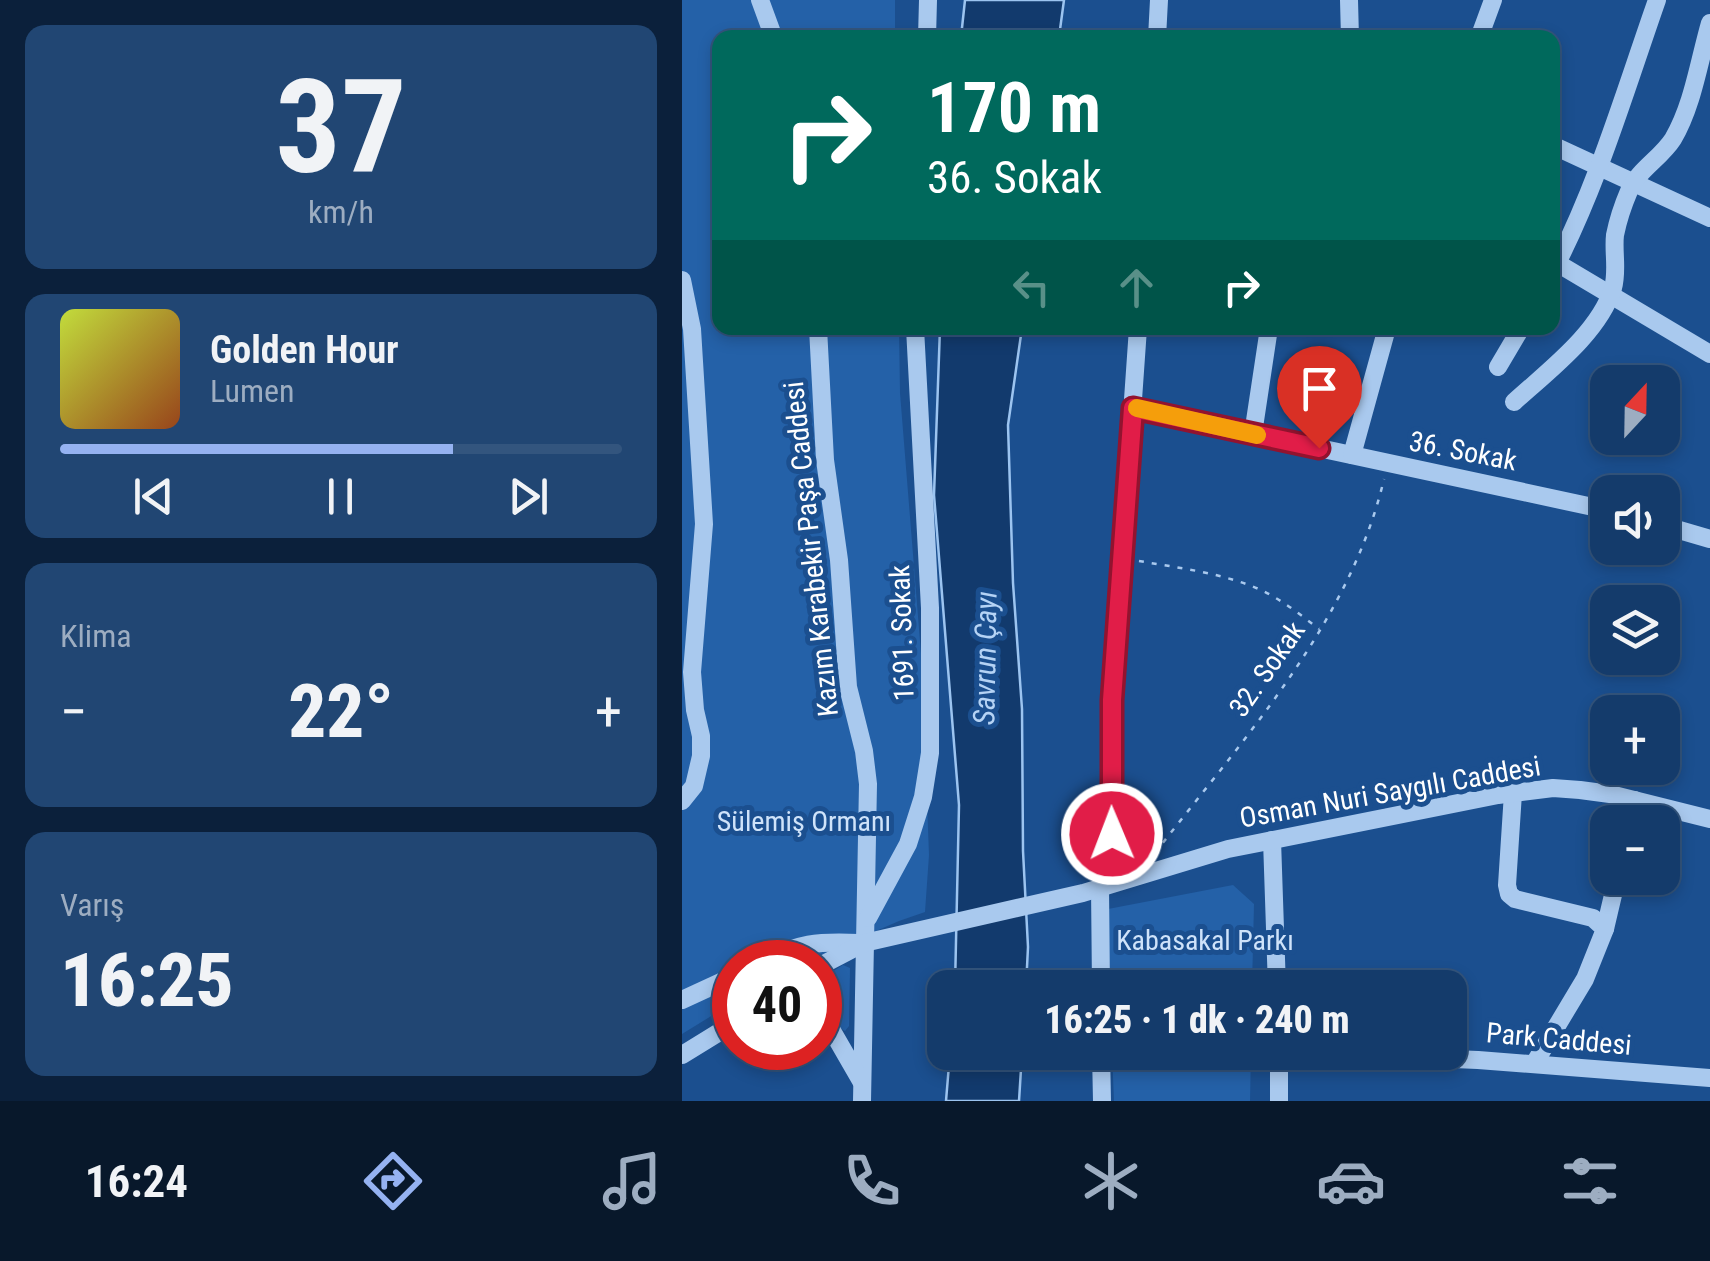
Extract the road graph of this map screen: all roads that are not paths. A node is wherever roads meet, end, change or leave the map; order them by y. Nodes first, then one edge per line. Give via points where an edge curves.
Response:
1 (760, 0) edge
2 (928, 0) edge
3 (1159, 0) edge
4 (1350, 0) edge
5 (1493, 0) edge
6 (1657, 0) edge
7 (1710, 23) edge
8 (771, 30) edge
9 (928, 30) edge
10 (1157, 30) edge
11 (1350, 30) edge
12 (1482, 30) edge
13 (1560, 149) edge
14 (1598, 166) junction
15 (1633, 182) junction
16 (1710, 218) edge
17 (1560, 254) edge
18 (1560, 271) edge
19 (682, 280) edge
20 (1610, 294) junction
21 (818, 335) edge
22 (915, 335) edge
23 (1138, 335) edge
24 (1269, 335) edge
25 (1385, 335) edge
26 (1517, 335) edge
27 (1710, 354) edge
28 (1498, 367) dead end
29 (1514, 402) dead end
30 (1133, 408) junction
31 (1253, 434) junction
32 (1352, 455) junction
33 (1590, 506) edge
34 (1680, 530) edge
35 (1710, 539) edge
36 (1513, 792) junction
37 (1634, 800) junction
38 (682, 801) edge
39 (1633, 805) edge
40 (1710, 819) edge
41 (1272, 840) junction
42 (1099, 887) junction
43 (1613, 895) edge
44 (865, 922) junction
45 (1605, 929) junction
46 (842, 942) edge
47 (864, 943) junction
48 (842, 954) edge
49 (1101, 970) edge
50 (1276, 970) edge
51 (712, 986) edge
52 (682, 1000) edge
53 (712, 1037) edge
54 (842, 1050) edge
55 (682, 1055) edge
56 (1467, 1061) edge
57 (1534, 1064) junction
58 (1101, 1070) edge
59 (1281, 1070) edge
60 (1710, 1078) edge
61 (862, 1092) edge
62 (1102, 1101) edge
63 (1280, 1101) edge

1 - 8 street
2 - 9 street
3 - 10 street
4 - 11 street
5 - 12 street
6 - 14 street
7 - 15 street via 1676,134
13 - 14 street
14 - 15 street
14 - 17 street
15 - 16 street
15 - 20 street via 1616,235
18 - 20 street
19 - 38 street via 692,329 704,524 692,672 701,756 694,786
20 - 27 street
20 - 29 street via 1587,333
21 - 44 street, Kazım Karabekir Paşa Caddesi via 848,686 868,784
22 - 44 street, 1691. Sokak via 930,608 930,753 908,844
23 - 30 street
24 - 31 street
25 - 32 street
26 - 28 street
30 - 31 street, 36. Sokak
30 - 42 street via 1112,700 1112,834
31 - 32 street, 36. Sokak
32 - 33 street, 36. Sokak
34 - 35 street
36 - 37 street, Osman Nuri Saygılı Caddesi via 1553,788
36 - 41 street, Osman Nuri Saygılı Caddesi
36 - 45 street via 1509,894 1593,918
37 - 39 street
37 - 40 street, Osman Nuri Saygılı Caddesi
41 - 42 street, Osman Nuri Saygılı Caddesi
41 - 50 street
42 - 47 street, Osman Nuri Saygılı Caddesi
42 - 49 street
43 - 45 street
44 - 47 street, Kazım Karabekir Paşa Caddesi
45 - 57 street
46 - 47 street
47 - 48 street
47 - 61 street, Kazım Karabekir Paşa Caddesi
51 - 52 street
53 - 55 street
54 - 61 street
56 - 57 street, Park Caddesi
57 - 60 street, Park Caddesi
58 - 62 street
59 - 63 street

